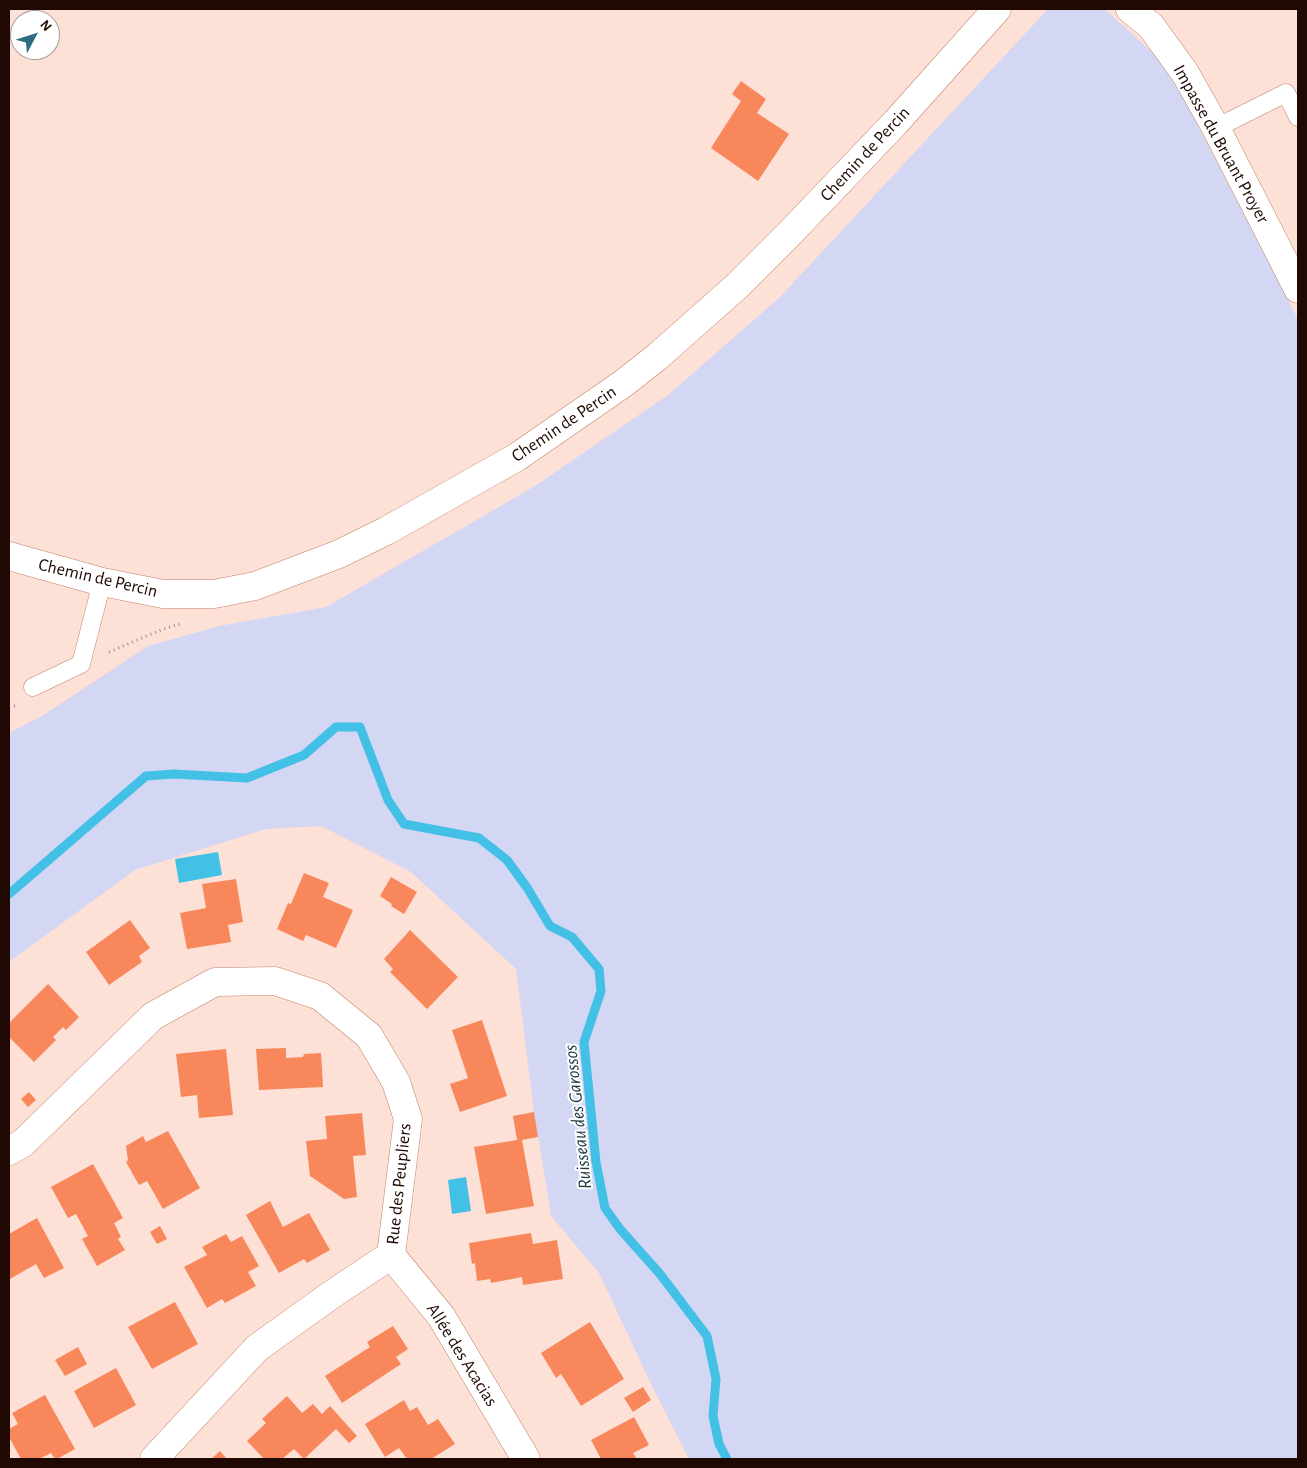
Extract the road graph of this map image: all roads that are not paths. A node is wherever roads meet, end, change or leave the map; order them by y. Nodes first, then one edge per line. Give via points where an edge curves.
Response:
1 (997, 9) edge
2 (1130, 9) edge
3 (1298, 117) edge
4 (1216, 128) junction
5 (1298, 289) edge
6 (9, 556) edge
7 (102, 582) junction
8 (33, 687) dead end
9 (9, 1151) edge
10 (391, 1256) junction
11 (154, 1459) edge
12 (526, 1459) edge

1 - 7 street, Chemin de Percin via 896,122 737,286 624,383 517,457 386,531 339,554 255,586 214,594 163,594
2 - 4 street, Impasse du Bruant Proyer via 1151,26 1185,73
3 - 4 lane via 1286,92
4 - 5 street, Impasse du Bruant Proyer
6 - 7 street, Chemin de Percin
7 - 8 lane via 81,664
9 - 10 street, Rue des Peupliers via 23,1143 153,1016 215,982 275,981 320,996 369,1036 396,1082 408,1119
10 - 11 street, Rue des Peupliers via 258,1348
10 - 12 street, Allée des Acacias via 441,1316

